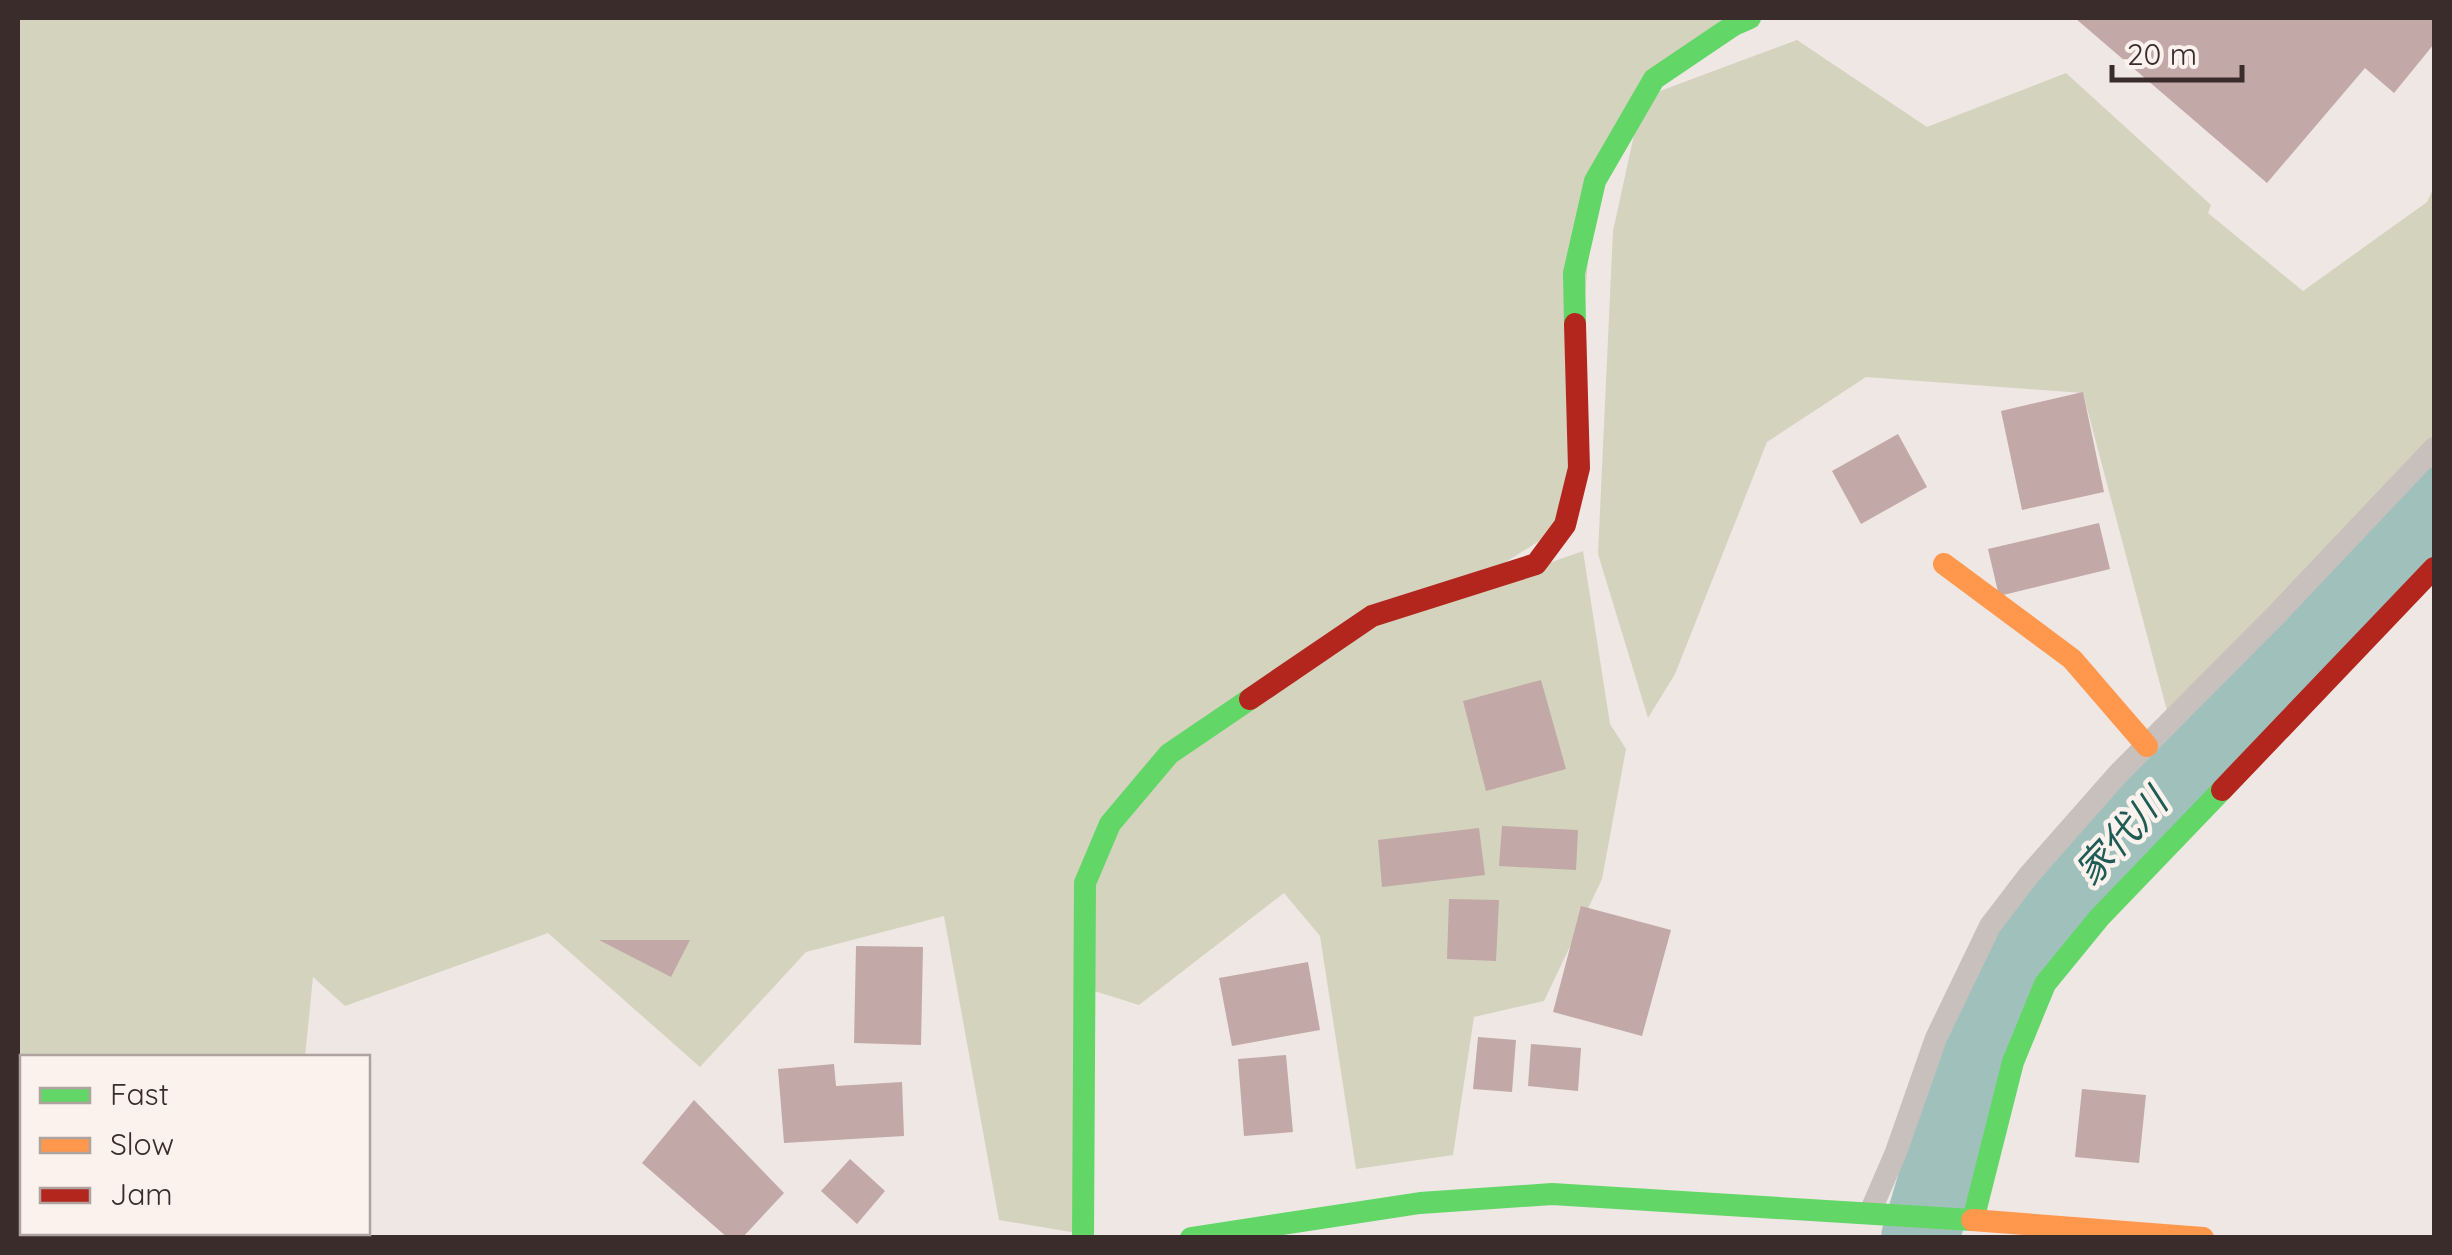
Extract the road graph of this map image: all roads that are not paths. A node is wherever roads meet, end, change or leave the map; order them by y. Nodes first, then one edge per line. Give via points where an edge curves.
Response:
1 (1750, 18) edge
2 (2434, 448) edge
3 (1944, 564) dead end
4 (2434, 568) edge
5 (2146, 746) junction
6 (1870, 1212) junction
7 (1971, 1229) edge
8 (1083, 1238) edge
9 (1191, 1238) edge
10 (1863, 1238) edge
11 (2203, 1238) edge

1 - 8 street via 1654,79 1595,181 1574,273 1578,468 1564,525 1536,564 1372,616 1170,754 1110,824 1085,883
2 - 5 lane
3 - 5 street via 2072,659
4 - 7 street via 2045,984 2013,1062
5 - 6 lane via 1990,926 1936,1038
6 - 7 street
6 - 9 street via 1552,1194 1420,1203
6 - 10 lane
7 - 11 street

